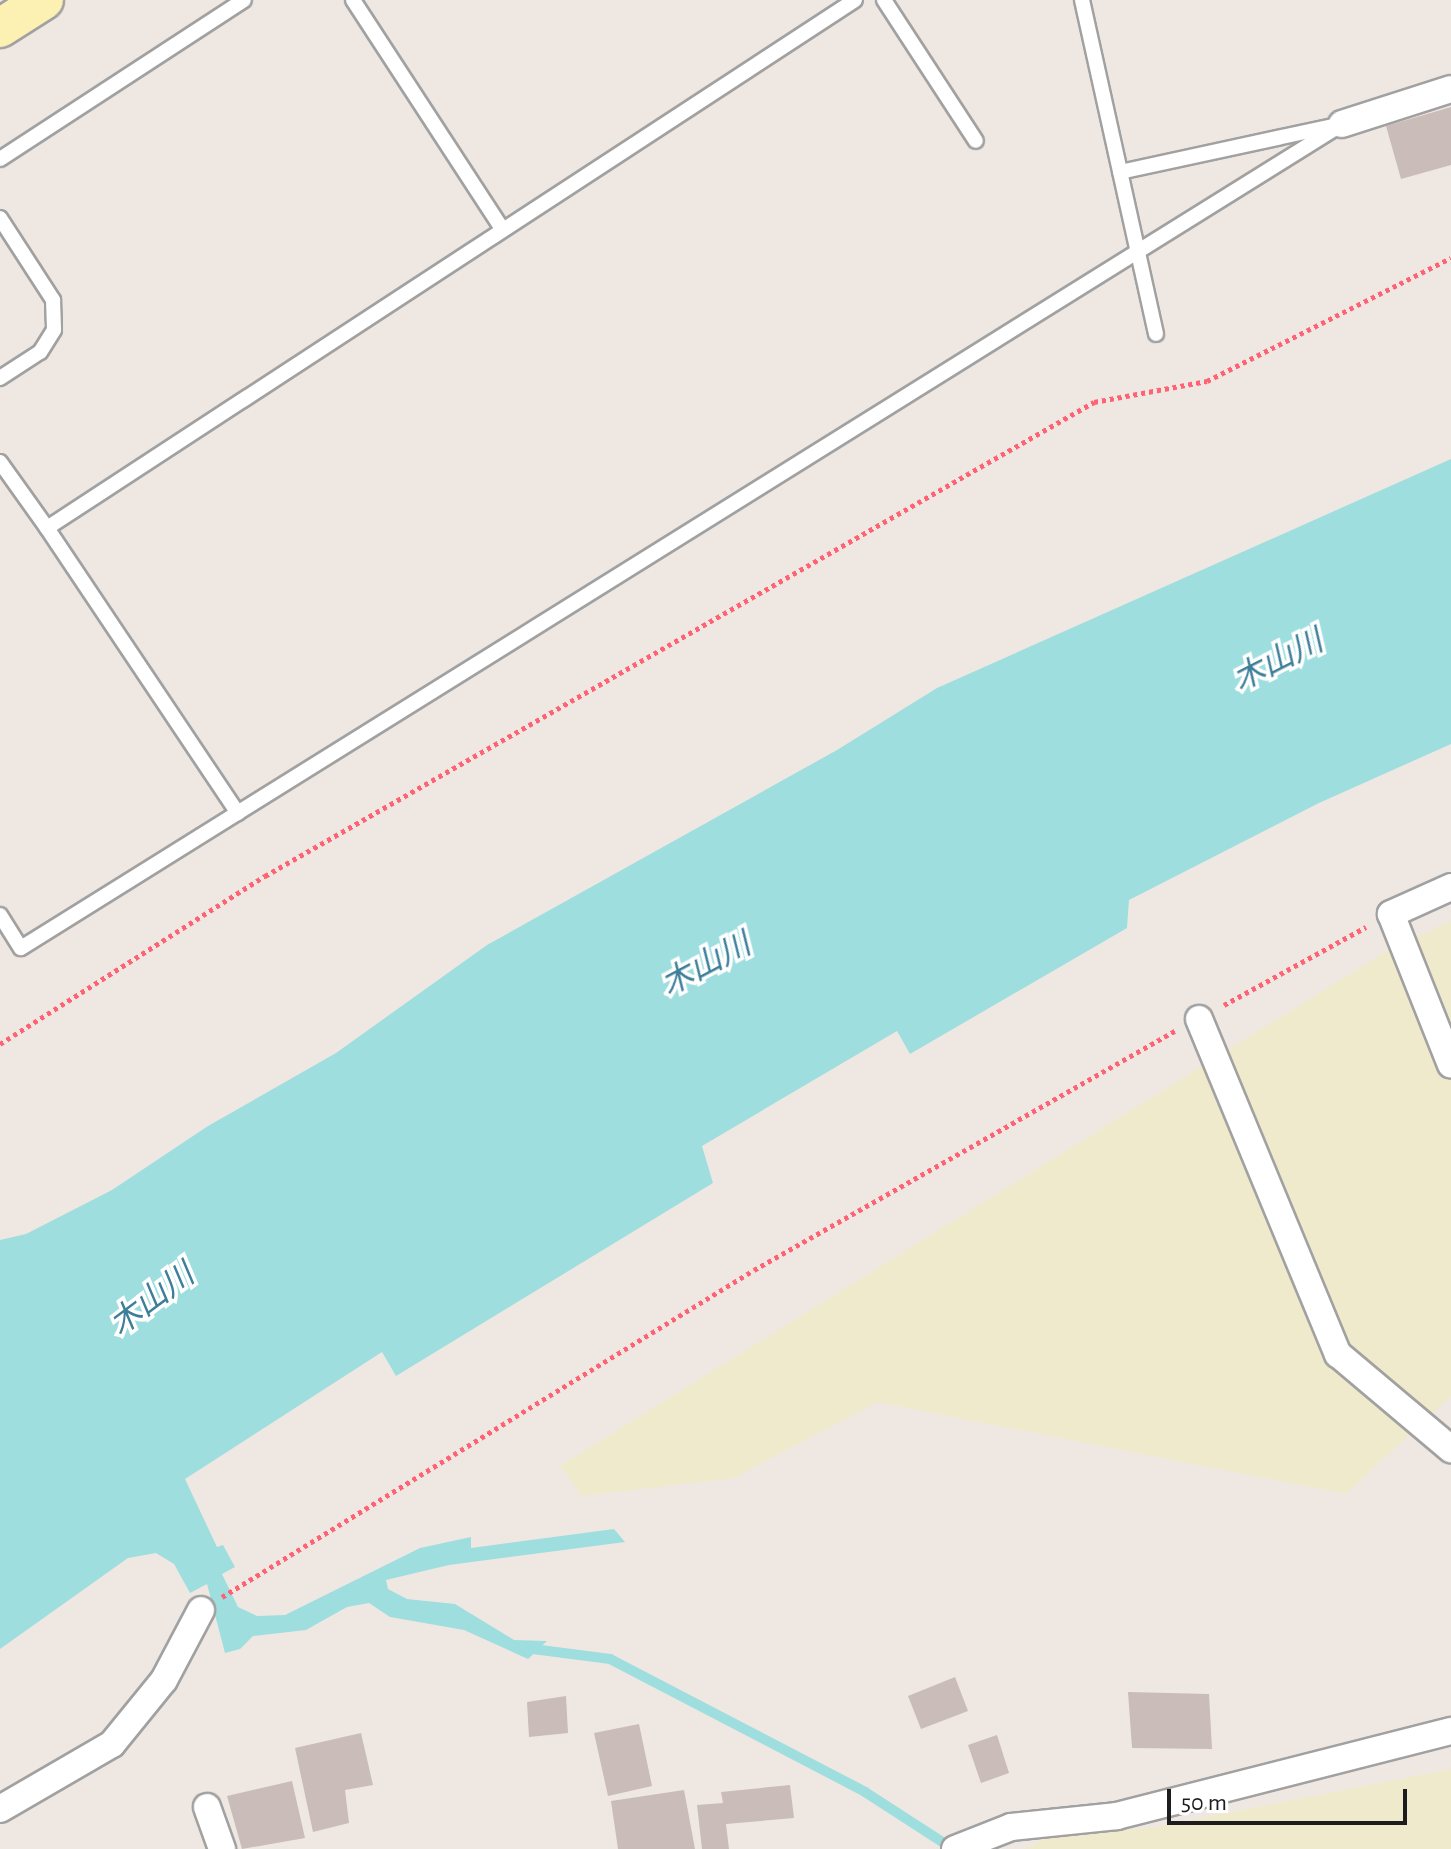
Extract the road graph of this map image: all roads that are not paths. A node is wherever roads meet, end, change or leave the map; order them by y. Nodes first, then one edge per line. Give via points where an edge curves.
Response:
1 (44, 0) edge
2 (244, 0) edge
3 (353, 0) edge
4 (855, 0) edge
5 (884, 0) edge
6 (1082, 0) edge
7 (0, 28) edge
8 (1451, 89) edge
9 (1342, 124) junction
10 (976, 141) dead end
11 (0, 159) edge
12 (1120, 172) junction
13 (0, 218) edge
14 (502, 229) junction
15 (1137, 250) junction
16 (1156, 334) dead end
17 (0, 378) edge
18 (0, 462) edge
19 (47, 528) junction
20 (238, 813) junction
21 (1451, 887) edge
22 (0, 915) edge
23 (1199, 1019) road end
24 (1451, 1065) edge
25 (1451, 1449) edge
26 (201, 1610) dead end
27 (1451, 1731) edge
28 (207, 1807) dead end
29 (0, 1809) edge
30 (222, 1849) edge
31 (955, 1849) edge

1 - 7 street
2 - 11 lane
3 - 14 lane
4 - 14 lane
5 - 10 lane
6 - 12 lane
8 - 9 street
9 - 12 lane
9 - 15 lane
12 - 15 lane
13 - 17 lane via 53,300 54,330 40,352
14 - 19 lane
15 - 16 lane
15 - 20 lane
18 - 19 lane
19 - 20 lane
20 - 22 lane via 21,948
21 - 24 street via 1391,914
23 - 25 street via 1338,1354
26 - 29 street via 164,1680 112,1744
27 - 31 street via 1117,1816 1011,1827
28 - 30 street

